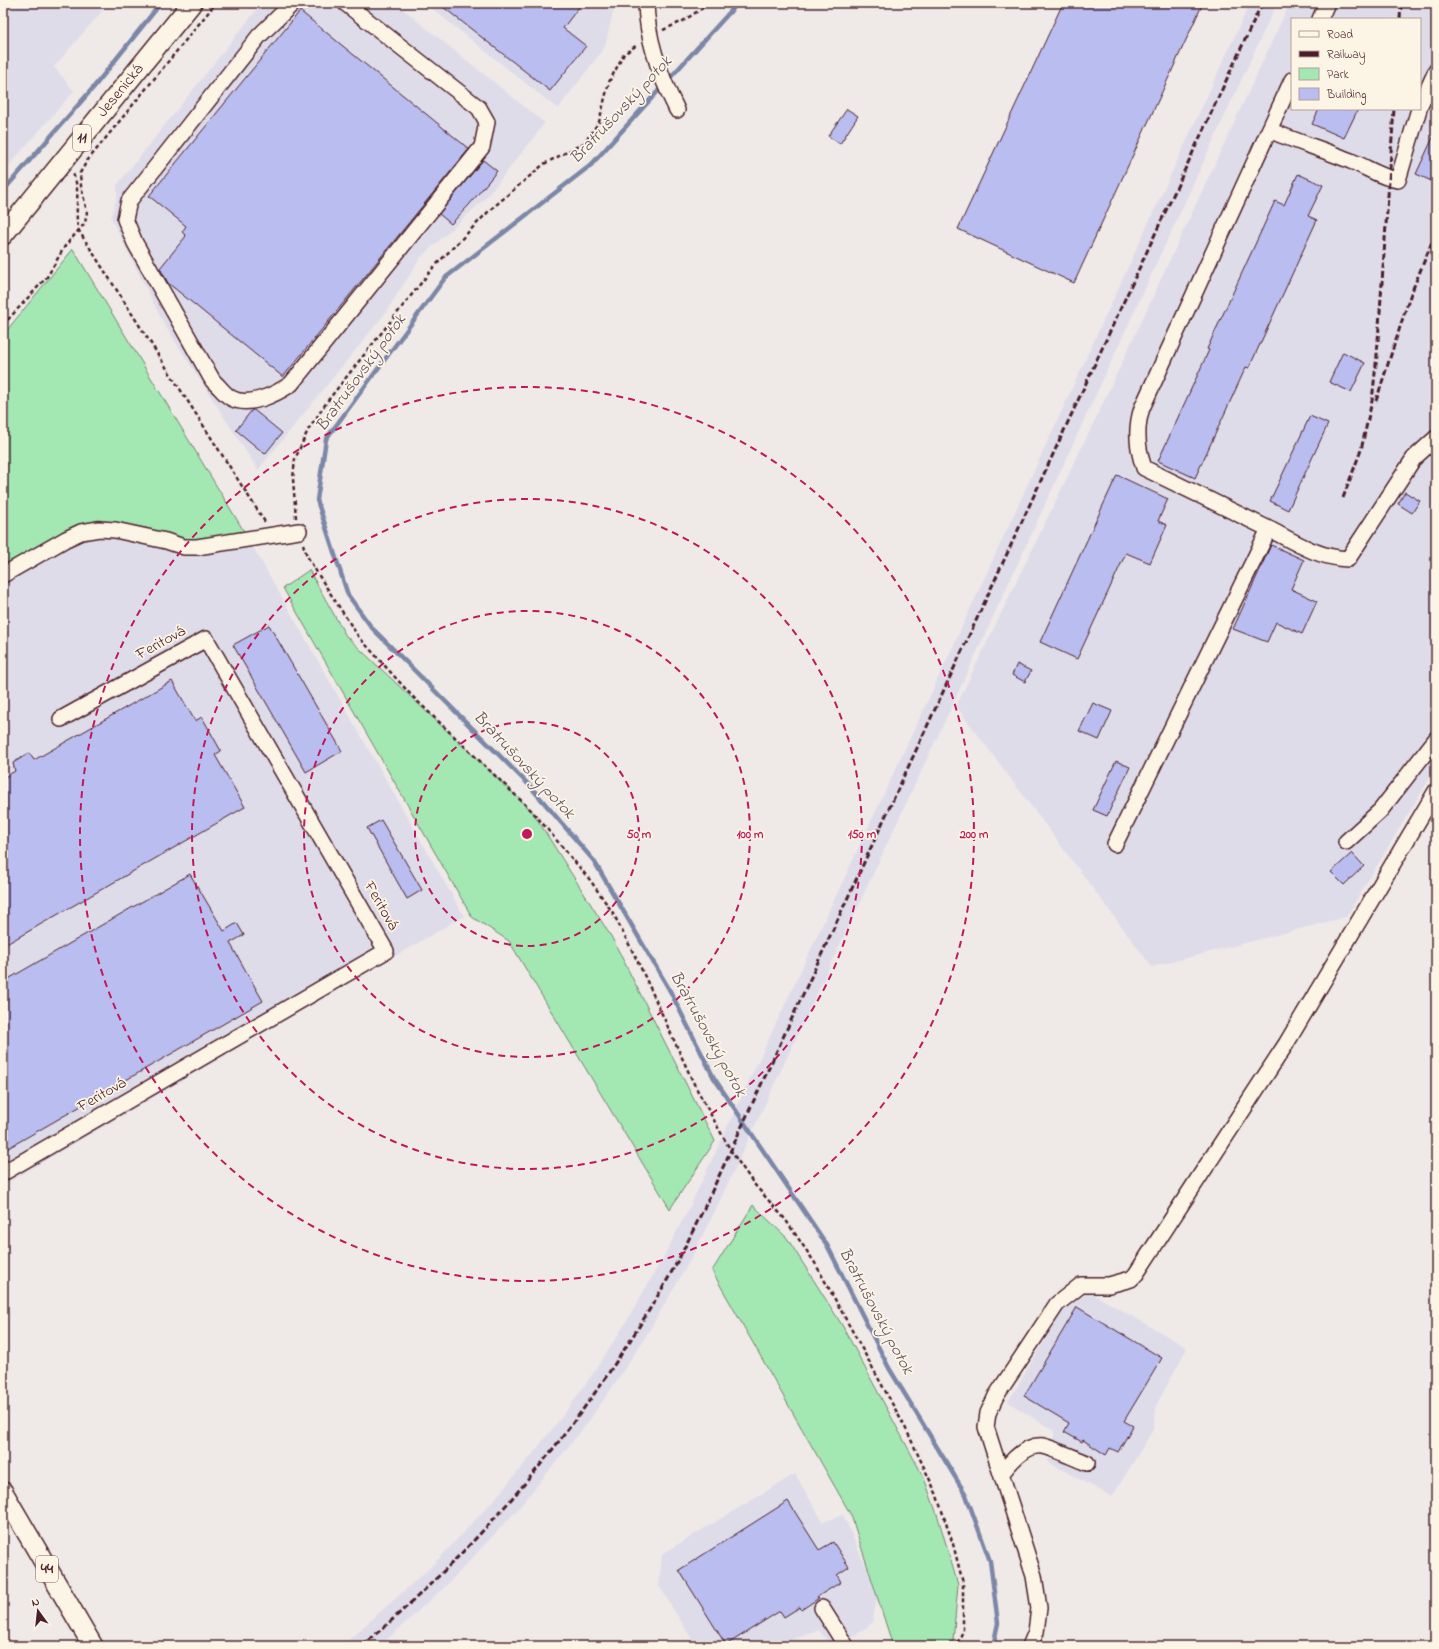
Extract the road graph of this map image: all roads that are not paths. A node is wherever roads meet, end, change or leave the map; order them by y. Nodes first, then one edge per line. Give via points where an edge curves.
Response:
1 (192, 3) edge
2 (293, 3) edge
3 (345, 3) edge
4 (646, 3) edge
5 (1327, 3) edge
6 (1320, 18) edge
7 (1436, 71) edge
8 (1291, 82) edge
9 (674, 104) dead end
10 (1421, 104) edge
11 (1418, 110) edge
12 (1269, 130) junction
13 (3, 234) edge
14 (1436, 438) edge
15 (1269, 529) junction
16 (299, 531) road end
17 (3, 575) edge
18 (61, 719) dead end
19 (1436, 739) edge
20 (1436, 791) edge
21 (1346, 842) dead end
22 (1115, 844) dead end
23 (3, 1173) edge
24 (1087, 1463) dead end
25 (1002, 1473) junction
26 (3, 1492) edge
27 (822, 1608) dead end
28 (93, 1646) edge
29 (846, 1646) edge
30 (1030, 1646) edge

1 - 13 main road, Jesenická / 11
2 - 3 street via 259,36 129,201 126,219 135,243 213,380 232,398 247,401 274,394 291,384 482,147 486,122 479,108
4 - 9 street via 658,69
5 - 6 street
7 - 10 street
8 - 12 street
11 - 12 street via 1398,180 1389,179 1353,162
12 - 15 street via 1142,408 1137,433 1144,468
14 - 15 street via 1414,458 1348,559 1317,554
15 - 22 street
16 - 17 street via 197,547 184,547 115,530 81,532
18 - 23 street, Feritová via 206,638 386,951
19 - 21 street via 1380,811
20 - 25 street via 1286,1044 1136,1274 1131,1279 1109,1285 1081,1285 1057,1304 996,1396 988,1413 986,1427
24 - 25 street via 1042,1446 1020,1453
25 - 30 street via 1034,1576 1039,1608 1036,1632
26 - 28 main road, 44
27 - 29 street

